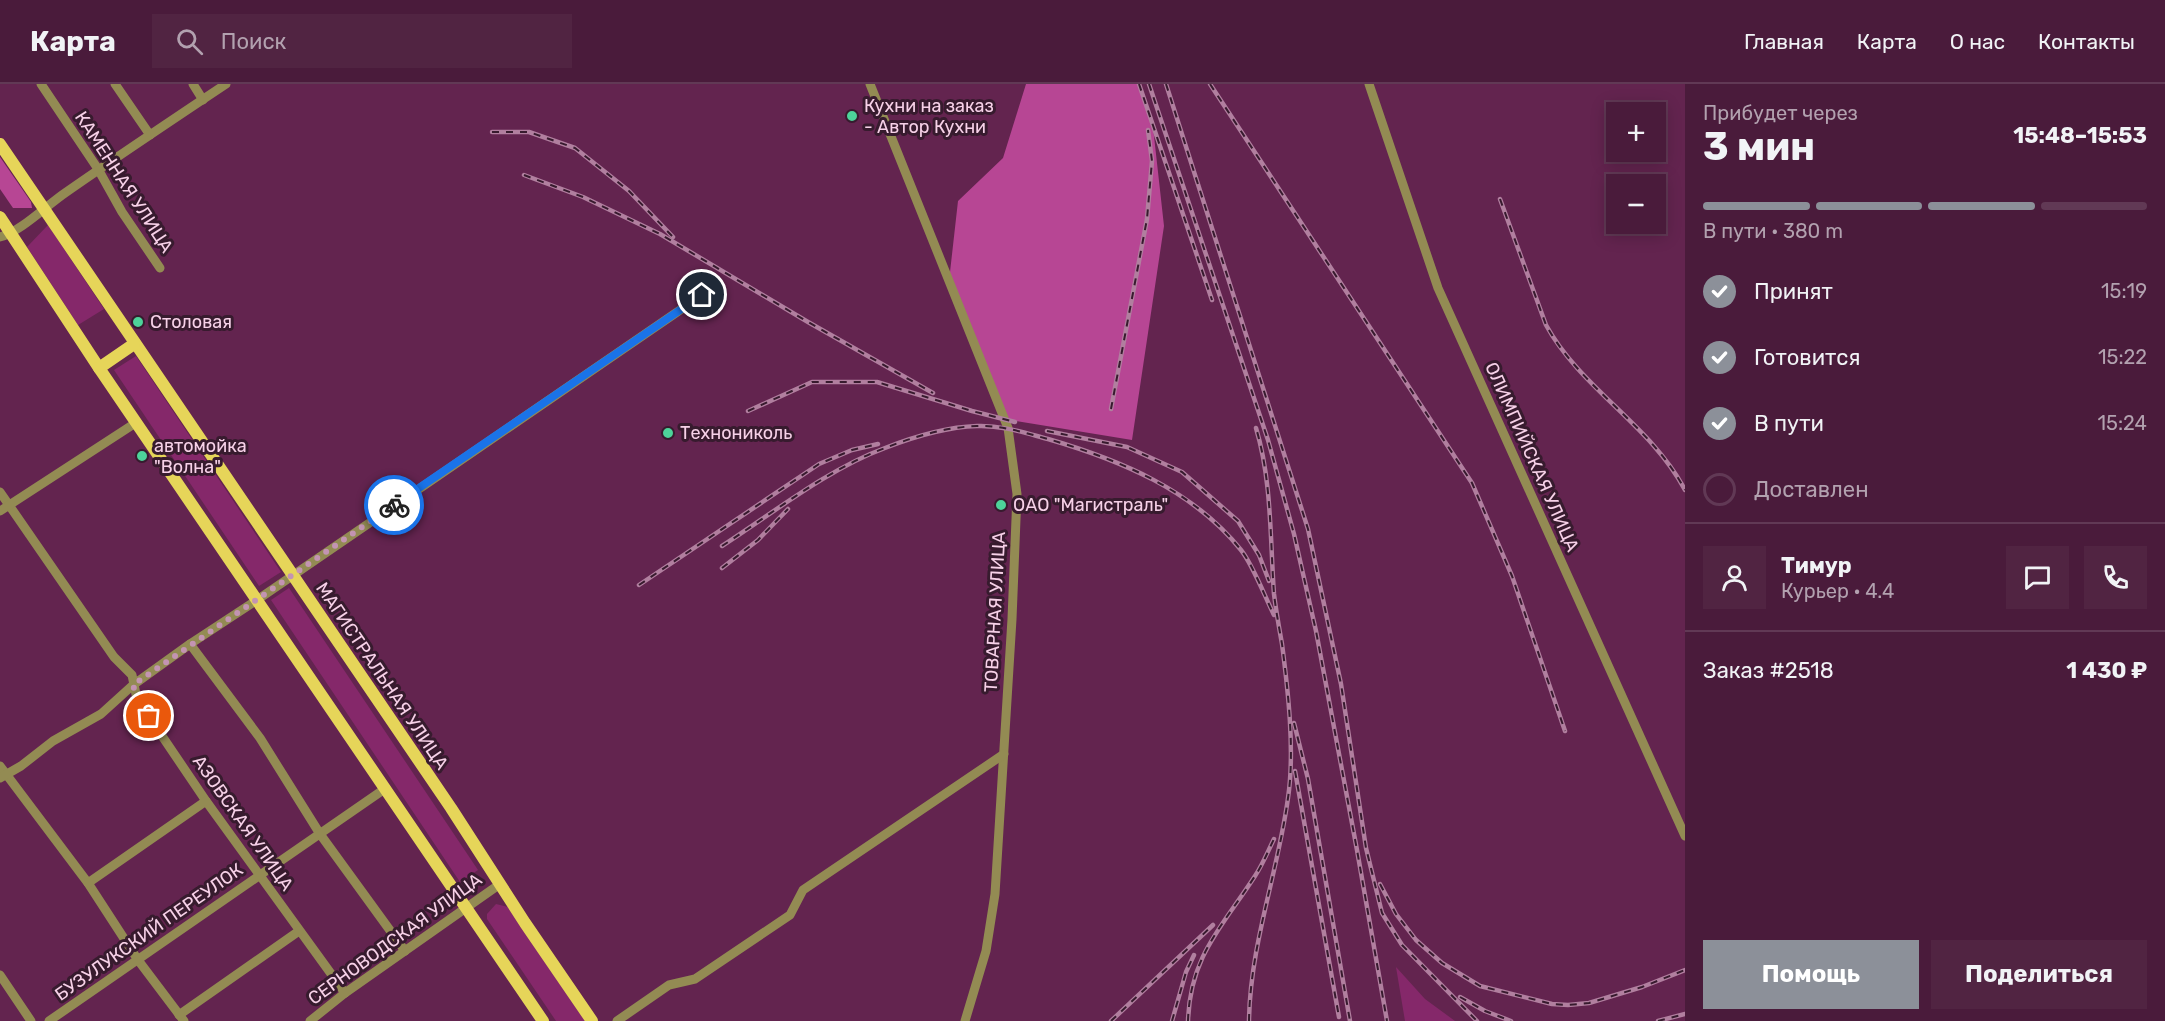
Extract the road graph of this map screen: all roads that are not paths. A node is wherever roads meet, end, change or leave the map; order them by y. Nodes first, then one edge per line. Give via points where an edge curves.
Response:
1 (41, 84) edge
2 (115, 84) edge
3 (193, 84) edge
4 (226, 84) edge
5 (870, 84) edge
6 (1369, 84) edge
7 (203, 100) junction
8 (150, 135) junction
9 (0, 144) edge
10 (98, 169) junction
11 (43, 208) junction
12 (0, 218) edge
13 (6, 235) edge
14 (160, 268) dead end
15 (702, 295) dead end
16 (134, 344) junction
17 (99, 368) junction
18 (137, 422) junction
19 (0, 492) edge
20 (9, 504) junction
21 (0, 511) edge
22 (291, 576) junction
23 (257, 600) junction
24 (190, 644) junction
25 (133, 685) junction
26 (1004, 754) junction
27 (2, 772) edge
28 (386, 788) junction
29 (206, 801) junction
30 (320, 834) junction
31 (1685, 836) edge
32 (260, 876) junction
33 (88, 883) junction
34 (500, 884) junction
35 (466, 908) junction
36 (299, 931) junction
37 (405, 951) junction
38 (138, 960) junction
39 (0, 975) edge
40 (345, 993) junction
41 (182, 1018) edge
42 (31, 1021) edge
43 (49, 1021) edge
44 (310, 1021) edge
45 (543, 1021) edge
46 (592, 1021) edge
47 (617, 1021) edge
48 (965, 1021) edge

1 - 10 street, КАМЕННАЯ УЛИЦА
2 - 8 street
3 - 7 street
4 - 7 street
5 - 26 street, ТОВАРНАЯ УЛИЦА via 1008,428 1017,494
6 - 31 street, ОЛИМПИЙСКАЯ УЛИЦА via 1438,288
7 - 8 street
8 - 10 street
9 - 11 main road, МАГИСТРАЛЬНАЯ УЛИЦА
10 - 11 street
10 - 14 street, КАМЕННАЯ УЛИЦА
11 - 13 street
11 - 16 main road, МАГИСТРАЛЬНАЯ УЛИЦА
12 - 13 main road
13 - 17 main road
15 - 22 street
16 - 17 main road
16 - 22 main road, МАГИСТРАЛЬНАЯ УЛИЦА
17 - 18 main road
18 - 20 street
18 - 23 main road
19 - 20 street, АЗОВСКАЯ УЛИЦА
20 - 21 street
20 - 25 street, АЗОВСКАЯ УЛИЦА via 114,657 132,675
22 - 23 street
22 - 34 main road, МАГИСТРАЛЬНАЯ УЛИЦА
23 - 24 street
23 - 28 main road
24 - 25 street
24 - 30 street via 260,738
25 - 27 street via 101,714 53,741 21,766
25 - 29 street, АЗОВСКАЯ УЛИЦА via 137,699
26 - 47 street via 803,890 790,915 695,979 669,985
26 - 48 street, ТОВАРНАЯ УЛИЦА via 995,894 986,951
27 - 33 street
28 - 30 street, БУЗУЛУКСКИЙ ПЕРЕУЛОК
28 - 35 main road
29 - 32 street, АЗОВСКАЯ УЛИЦА
29 - 33 street
30 - 32 street, БУЗУЛУКСКИЙ ПЕРЕУЛОК
30 - 37 street
32 - 36 street, АЗОВСКАЯ УЛИЦА
32 - 38 street, БУЗУЛУКСКИЙ ПЕРЕУЛОК
33 - 38 street
34 - 35 street, СЕРНОВОДСКАЯ УЛИЦА
34 - 46 main road, МАГИСТРАЛЬНАЯ УЛИЦА
35 - 37 street, СЕРНОВОДСКАЯ УЛИЦА
35 - 45 main road
36 - 40 street, АЗОВСКАЯ УЛИЦА
36 - 41 street
37 - 40 street, СЕРНОВОДСКАЯ УЛИЦА
38 - 41 street
38 - 43 street, БУЗУЛУКСКИЙ ПЕРЕУЛОК
39 - 42 street
40 - 44 street, СЕРНОВОДСКАЯ УЛИЦА

